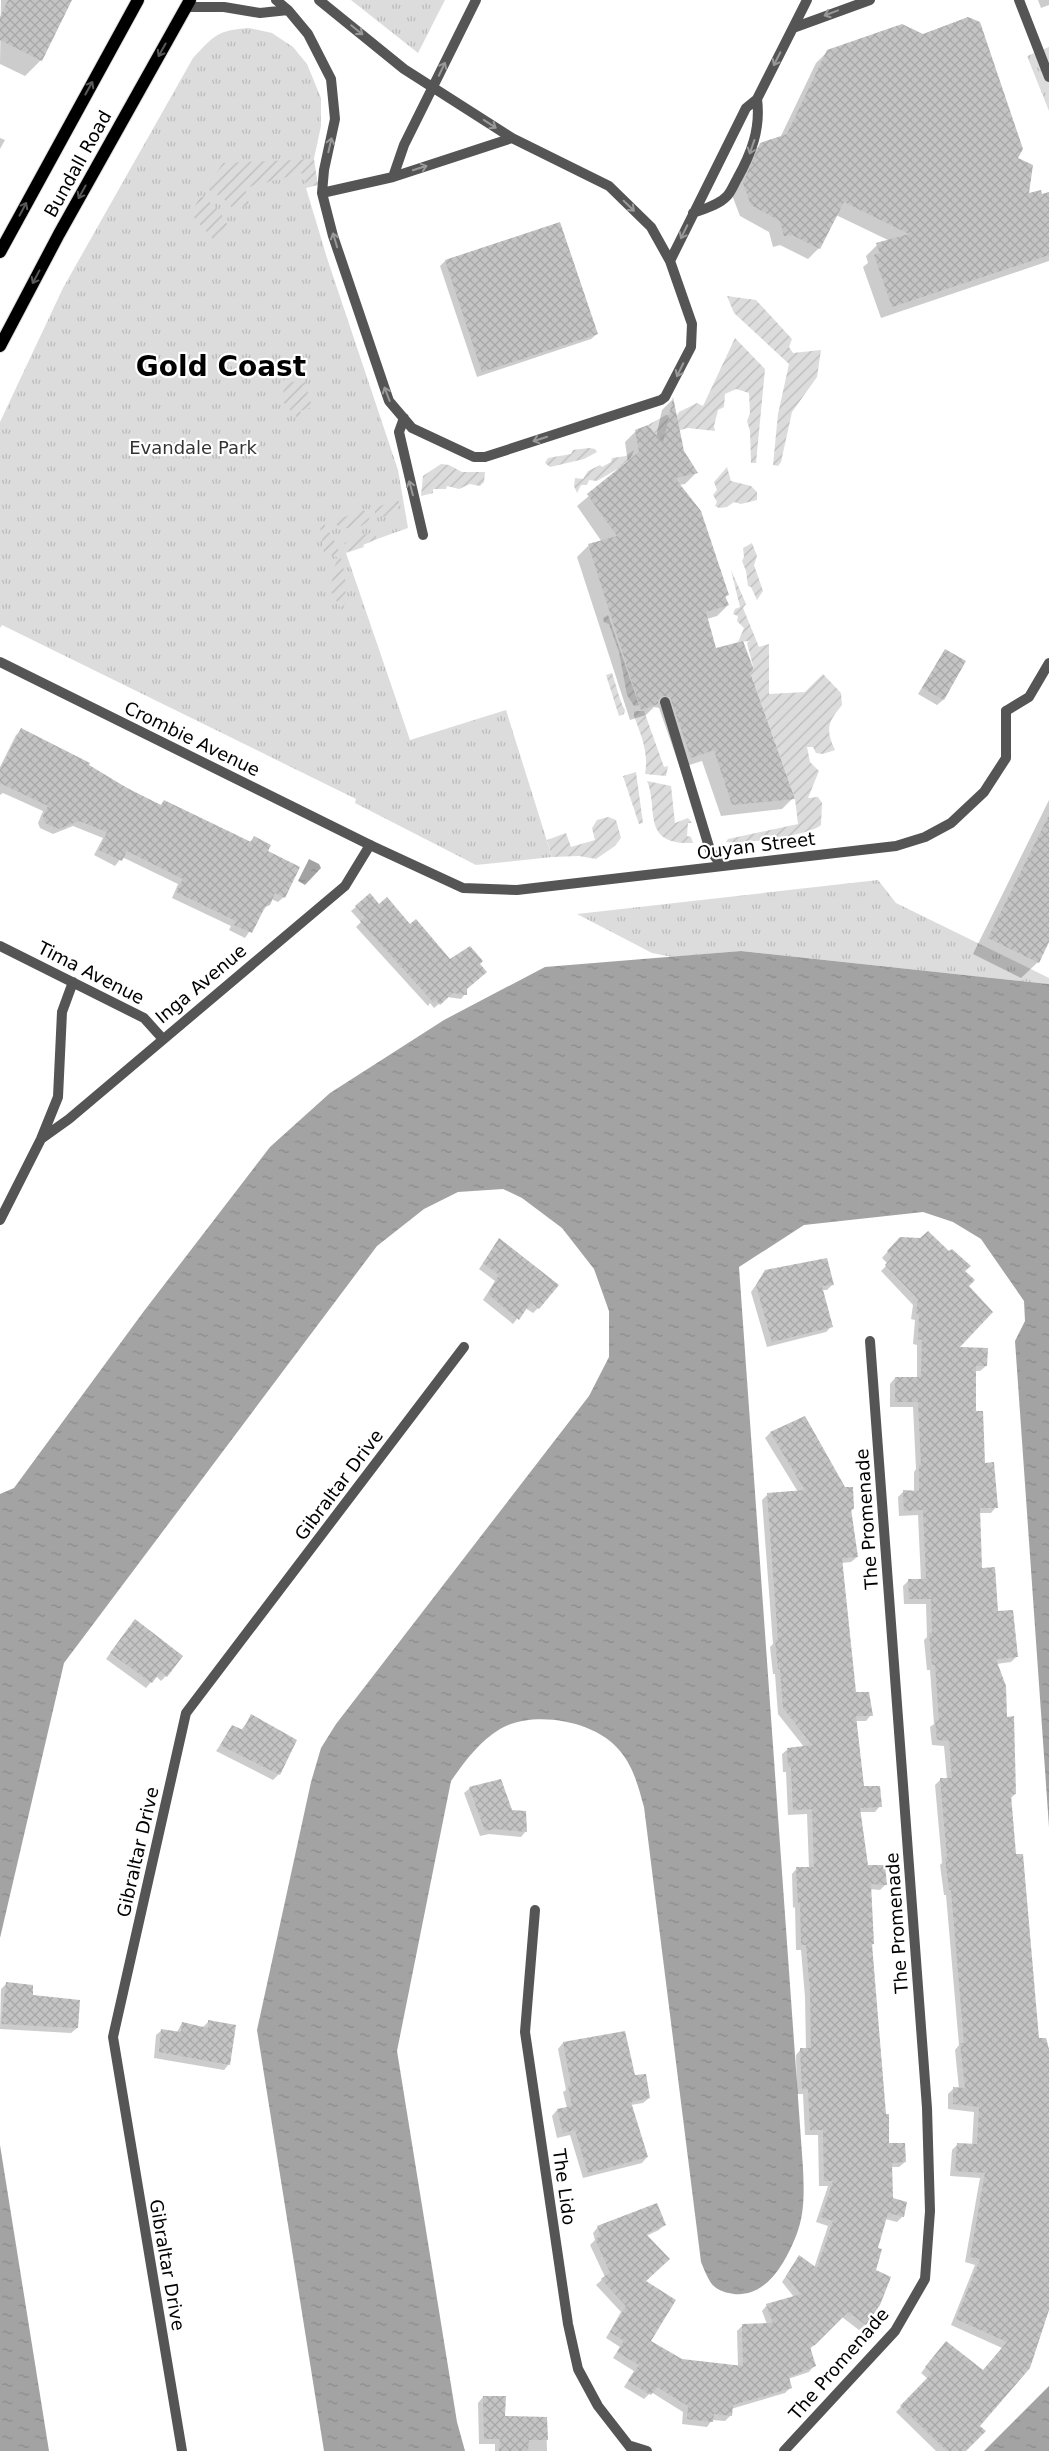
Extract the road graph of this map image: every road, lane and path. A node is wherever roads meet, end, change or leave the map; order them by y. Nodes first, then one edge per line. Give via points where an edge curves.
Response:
1 (138, 0) edge
2 (276, 0) edge
3 (319, 0) edge
4 (476, 0) edge
5 (807, 0) edge
6 (870, 0) edge
7 (1019, 0) edge
8 (188, 4) edge
9 (288, 10) junction
10 (793, 28) junction
11 (1049, 76) edge
12 (434, 88) junction
13 (757, 99) junction
14 (512, 138) junction
15 (393, 177) junction
16 (322, 192) junction
17 (693, 213) junction
18 (0, 252) edge
19 (670, 261) junction
20 (0, 346) edge
21 (404, 418) junction
22 (423, 535) dead end
23 (0, 662) edge
24 (1049, 663) edge
25 (665, 702) dead end
26 (370, 845) junction
27 (722, 866) junction
28 (0, 946) edge
29 (73, 982) junction
30 (162, 1038) junction
31 (41, 1139) junction
32 (0, 1220) edge
33 (870, 1341) dead end
34 (464, 1347) dead end
35 (535, 1910) dead end
36 (632, 2448) edge
37 (182, 2451) edge
38 (647, 2451) edge
39 (784, 2451) edge

18 -> 1 main road, Bundall Road
2 - 9 street
3 -> 12 street via 404,69
12 -> 4 street
5 - 10 street
6 -> 10 street
7 - 11 street
8 - 9 street via 260,13
8 -> 20 main road, Bundall Road
16 -> 9 street via 335,119 331,79 308,34
10 -> 13 street
12 -> 14 street
12 - 15 street via 404,145
13 - 17 street via 746,108
13 -> 17 street via 758,121 753,146 739,175 727,196
15 -> 14 street
14 -> 19 street via 609,186 651,227
15 - 16 street
21 -> 16 street via 389,401
17 -> 19 street
19 -> 21 street via 692,324 691,347 668,394 661,400 485,457 474,457 412,428
22 -> 21 street via 399,432
23 - 26 street, Crombie Avenue
24 - 27 street, Ouyan Street via 1029,697 1006,711 1006,758 984,792 951,823 925,837 896,846
25 - 27 street via 710,850
26 - 27 street, Ouyan Street via 463,888 517,890
26 - 30 street, Inga Avenue via 344,886
28 - 29 street, Tima Avenue
29 - 30 street, Tima Avenue via 144,1018
29 - 31 street, Inga Avenue via 62,1012 58,1097
30 - 31 street, Inga Avenue
31 - 32 street, Inga Avenue
33 - 39 street, The Promenade via 928,2108 930,2211 925,2279 895,2331
34 - 37 street, Gibraltar Drive via 186,1713 113,2037
35 - 36 street, The Lido via 525,2032 568,2324 578,2369 598,2406
36 - 38 street

